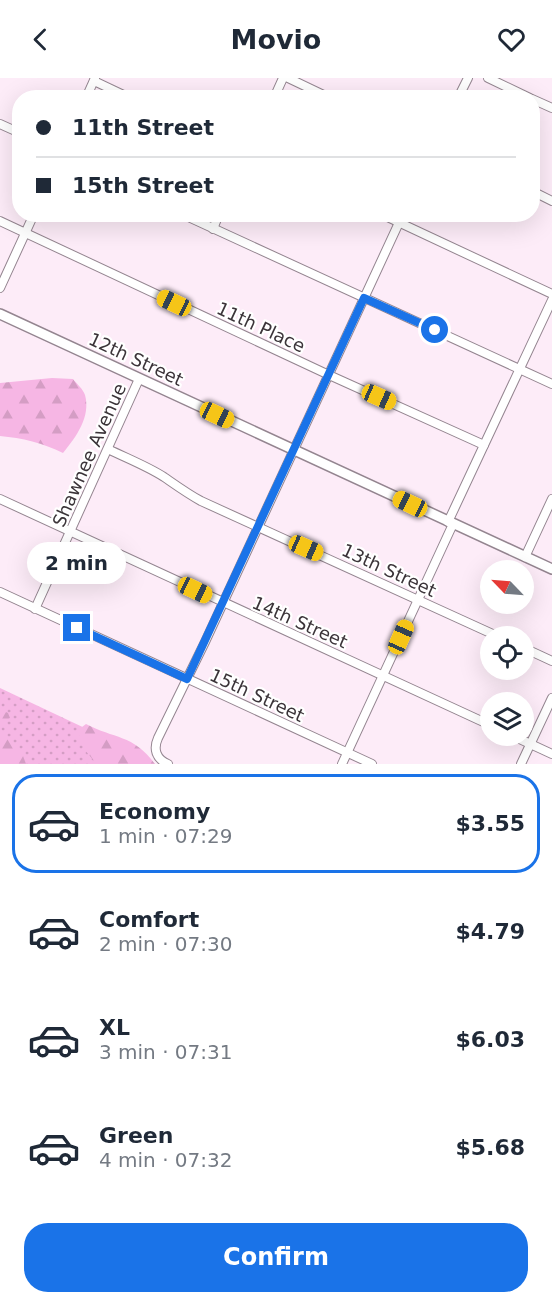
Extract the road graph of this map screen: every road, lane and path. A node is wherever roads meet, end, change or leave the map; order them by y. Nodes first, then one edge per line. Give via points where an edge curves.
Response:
1 (288, 78) edge
2 (488, 78) edge
3 (95, 80) edge
4 (114, 90) edge
5 (313, 90) edge
6 (514, 90) edge
7 (0, 221) edge
8 (31, 222) edge
9 (199, 222) edge
10 (216, 222) edge
11 (399, 223) joint
12 (213, 229) junction
13 (26, 233) junction
14 (0, 288) edge
15 (552, 294) edge
16 (364, 298) junction
17 (552, 300) edge
18 (0, 314) edge
19 (520, 369) junction
20 (329, 375) junction
21 (140, 379) junction
22 (552, 384) edge
23 (484, 445) junction
24 (108, 449) junction
25 (294, 451) junction
26 (552, 498) edge
27 (0, 499) edge
28 (451, 523) junction
29 (259, 527) junction
30 (70, 532) junction
31 (525, 557) junction
32 (552, 569) edge
33 (0, 592) edge
34 (418, 599) junction
35 (223, 603) junction
36 (35, 609) junction
37 (480, 628) edge
38 (534, 653) edge
39 (552, 661) edge
40 (383, 676) junction
41 (187, 679) junction
42 (552, 698) edge
43 (480, 720) edge
44 (534, 737) edge
45 (534, 745) edge
46 (530, 746) edge
47 (347, 753) junction
48 (552, 754) edge
49 (165, 763) edge
50 (342, 764) edge
51 (372, 764) edge
52 (521, 764) edge

1 - 5 street
2 - 6 street
3 - 4 street
7 - 13 street, 11th Place
8 - 13 street
9 - 12 street
10 - 12 street
11 - 15 street
11 - 16 street
12 - 16 street
13 - 14 street
13 - 20 street, 11th Place
16 - 19 street
16 - 20 street
17 - 19 street
18 - 21 main road, 12th Street
19 - 22 street
19 - 23 street
20 - 23 street, 11th Place
20 - 25 street
21 - 24 street, Shawnee Avenue
21 - 25 main road, 12th Street
23 - 28 street
24 - 29 street, 13th Street via 166,478 180,490
24 - 30 street, Shawnee Avenue
25 - 28 main road, 12th Street
25 - 29 street
26 - 31 street
27 - 30 street, 14th Street
28 - 31 main road, 12th Street
28 - 34 street
29 - 34 street, 13th Street
29 - 35 street
30 - 35 street, 14th Street
30 - 36 street, Shawnee Avenue
31 - 32 main road, 12th Street
33 - 36 street, 15th Street
34 - 37 street, 13th Street
34 - 40 street
35 - 40 street, 14th Street
35 - 41 street
36 - 41 street, 15th Street
38 - 39 street
40 - 43 street, 14th Street
40 - 47 street
41 - 47 street, 15th Street
41 - 49 street via 156,743 156,753
42 - 44 street
45 - 48 street
46 - 52 street
47 - 50 street
47 - 51 street, 15th Street

